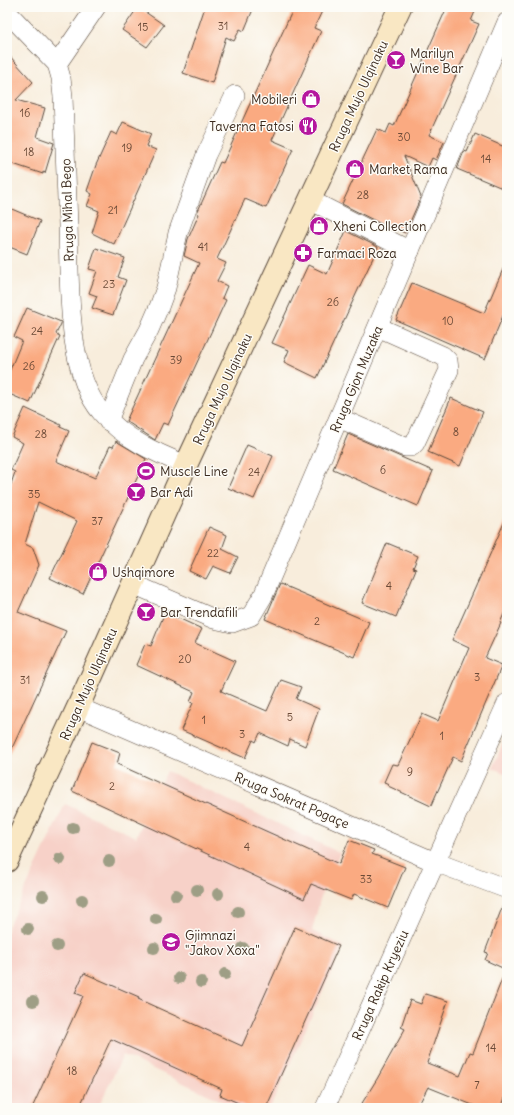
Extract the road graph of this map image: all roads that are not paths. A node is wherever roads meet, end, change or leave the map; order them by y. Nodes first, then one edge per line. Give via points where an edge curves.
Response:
1 (96, 7) edge
2 (400, 7) edge
3 (7, 12) edge
4 (507, 22) edge
5 (57, 64) junction
6 (235, 95) dead end
7 (310, 200) junction
8 (410, 251) junction
9 (378, 327) junction
10 (339, 418) junction
11 (108, 421) junction
12 (186, 465) junction
13 (133, 584) junction
14 (507, 703) edge
15 (78, 707) junction
16 (7, 860) edge
17 (435, 862) junction
18 (507, 889) edge
19 (325, 1108) edge

1 - 5 street
2 - 7 main road, Rruga Mujo Ulqinaku
3 - 5 street
4 - 8 street, Rruga Gjon Muzaka
5 - 11 street, Rruga Mihal Bego via 63,97 70,295 77,357 90,396
6 - 11 street via 206,155 178,233 166,288 159,307 123,380
7 - 8 street
7 - 12 main road, Rruga Mujo Ulqinaku
8 - 9 street, Rruga Gjon Muzaka
9 - 10 street, Rruga Gjon Muzaka
9 - 10 street via 443,356 448,361 449,370 411,447 405,447
10 - 13 street, Rruga Gjon Muzaka via 264,596 252,616 232,623 214,619
11 - 12 street, Rruga Mihal Bego via 156,453
12 - 13 main road, Rruga Mujo Ulqinaku
13 - 15 main road, Rruga Mujo Ulqinaku
14 - 17 street, Rruga Rakip Kryeziu
15 - 16 main road, Rruga Mujo Ulqinaku
15 - 17 street, Rruga Sokrat Pogaçe
17 - 18 street, Rruga Sokrat Pogaçe
17 - 19 street, Rruga Rakip Kryeziu

